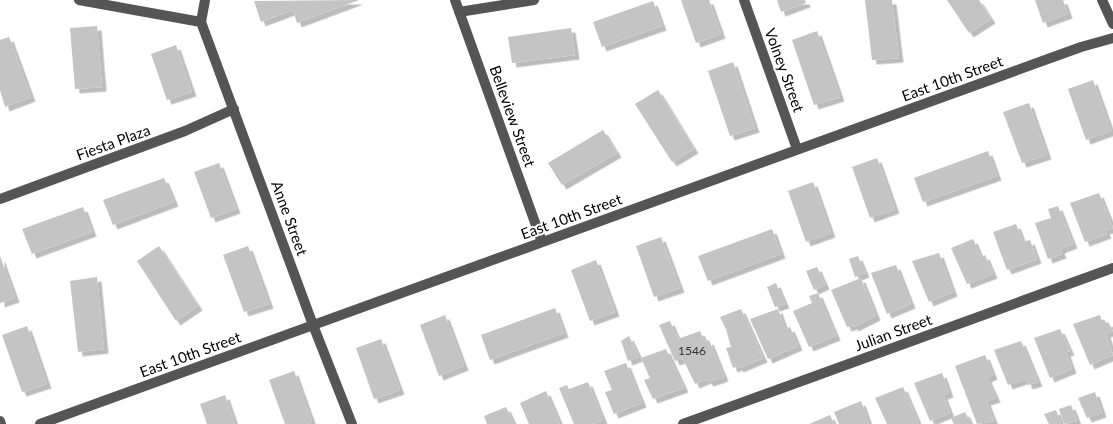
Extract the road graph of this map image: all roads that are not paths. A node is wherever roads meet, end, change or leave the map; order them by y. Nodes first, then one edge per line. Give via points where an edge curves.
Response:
1 (80, 0) edge
2 (205, 0) edge
3 (454, 0) edge
4 (534, 0) edge
5 (744, 0) edge
6 (1102, 0) edge
7 (459, 12) junction
8 (201, 22) junction
9 (1113, 24) edge
10 (1113, 38) edge
11 (234, 110) junction
12 (797, 149) junction
13 (0, 199) edge
14 (542, 242) junction
15 (1113, 268) edge
16 (313, 325) junction
17 (40, 424) edge
18 (352, 424) edge
19 (683, 424) edge

1 - 8 street
2 - 8 street
3 - 7 street, Belleview Street
4 - 7 street
5 - 12 street, Volney Street
6 - 9 street
7 - 14 street, Belleview Street
8 - 11 street, Anne Street
10 - 12 street, East 10th Street
11 - 13 street, Fiesta Plaza via 185,132
11 - 16 street, Anne Street
12 - 14 street, East 10th Street
14 - 16 street, East 10th Street
15 - 19 street, Julian Street
16 - 17 street, East 10th Street
16 - 18 street, Anne Street

